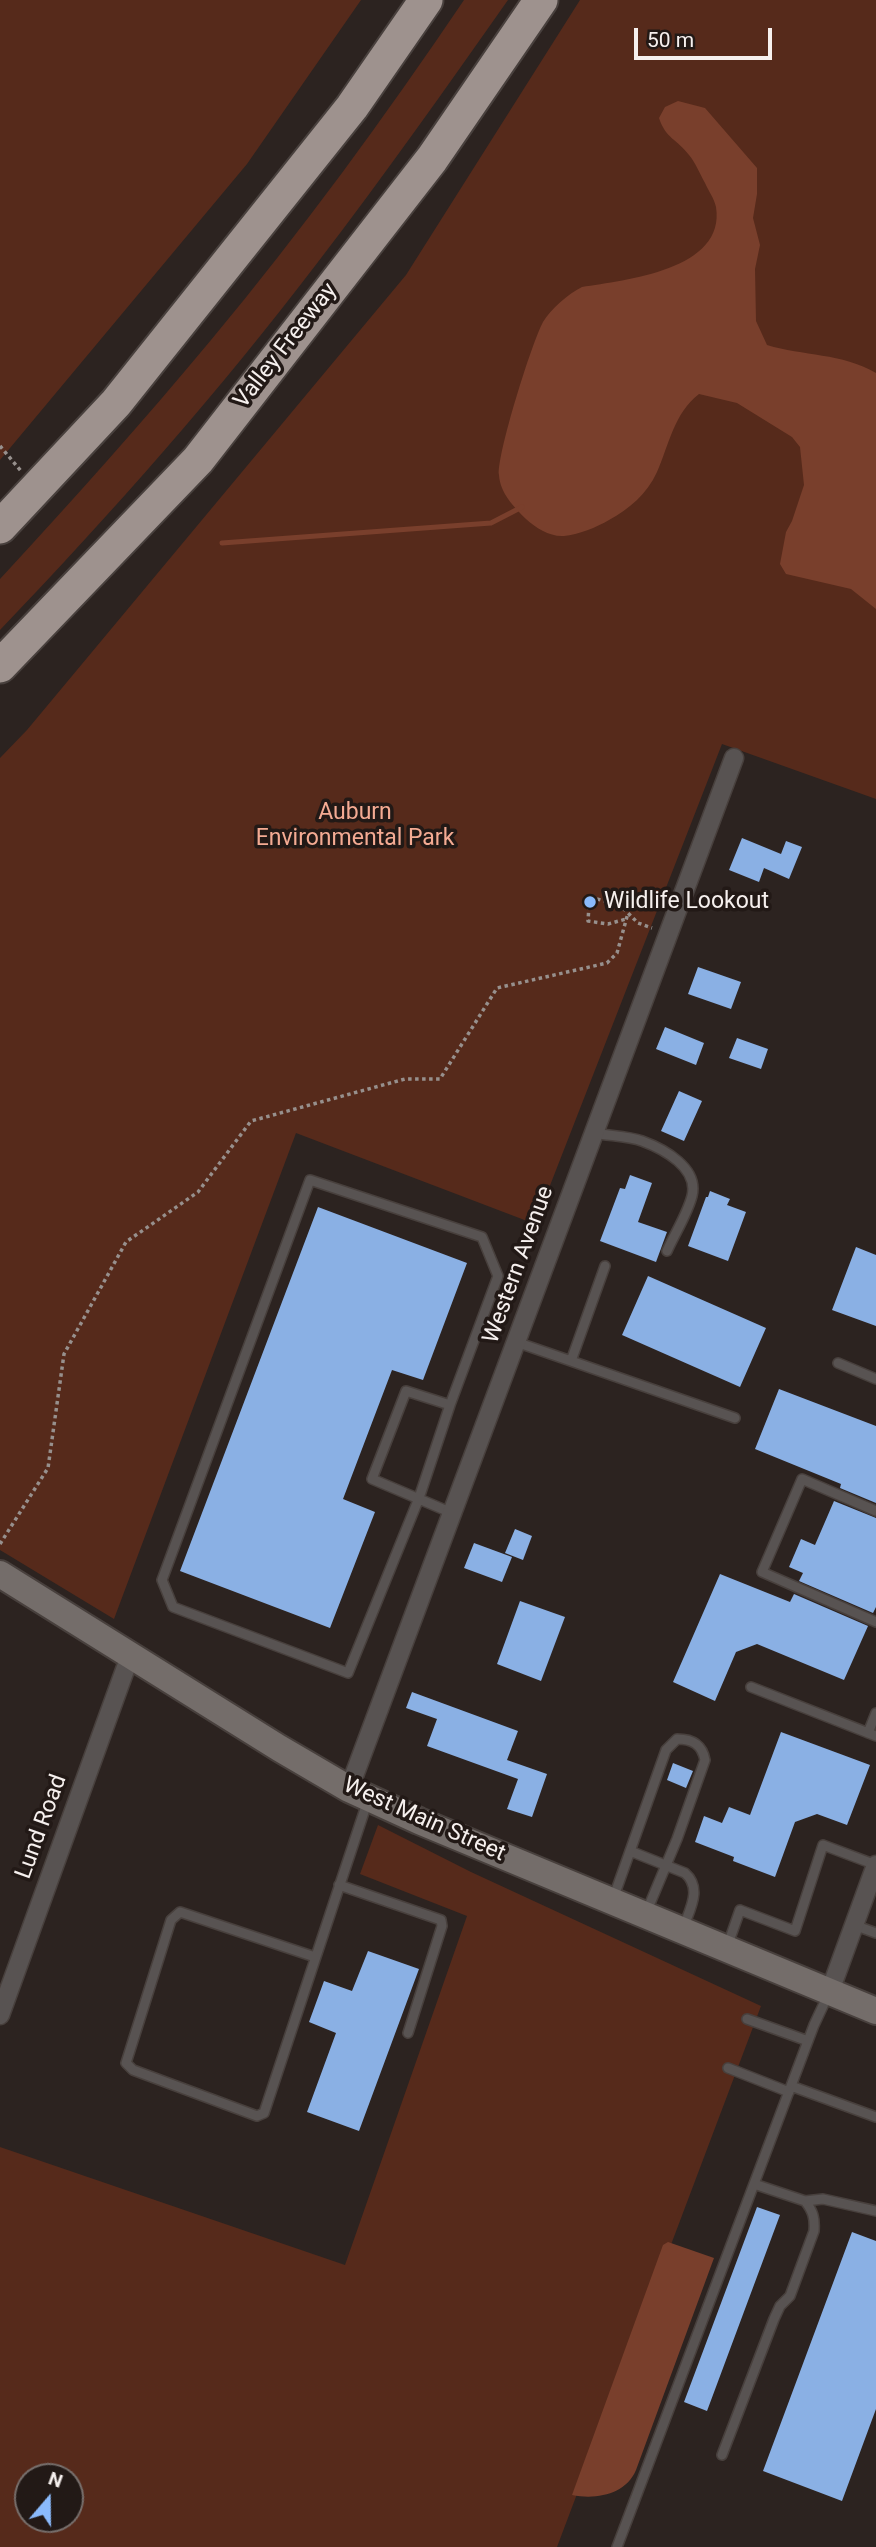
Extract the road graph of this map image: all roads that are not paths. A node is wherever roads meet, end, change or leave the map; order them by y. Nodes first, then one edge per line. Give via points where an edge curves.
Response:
1 (426, 0) edge
2 (541, 0) edge
3 (0, 527) edge
4 (0, 666) edge
5 (734, 758) dead end
6 (594, 1133) junction
7 (667, 1251) dead end
8 (605, 1266) dead end
9 (516, 1342) junction
10 (571, 1361) junction
11 (838, 1363) dead end
12 (876, 1378) edge
13 (450, 1405) junction
14 (735, 1418) dead end
15 (419, 1498) junction
16 (876, 1511) edge
17 (452, 1513) junction
18 (0, 1574) edge
19 (876, 1622) edge
20 (130, 1656) junction
21 (751, 1687) dead end
22 (876, 1713) edge
23 (872, 1734) edge
24 (358, 1793) junction
25 (630, 1851) junction
26 (876, 1865) edge
27 (666, 1866) junction
28 (340, 1885) junction
29 (612, 1901) junction
30 (645, 1915) junction
31 (854, 1925) junction
32 (683, 1930) junction
33 (876, 1933) edge
34 (726, 1948) junction
35 (315, 1957) junction
36 (830, 1991) junction
37 (876, 2011) edge
38 (0, 2015) edge
39 (747, 2019) dead end
40 (408, 2032) dead end
41 (808, 2041) junction
42 (728, 2068) dead end
43 (790, 2089) junction
44 (876, 2117) edge
45 (754, 2184) junction
46 (805, 2201) junction
47 (876, 2211) edge
48 (722, 2455) dead end
49 (617, 2547) edge

1 - 3 highway via 352,107 116,403
2 - 4 highway, Valley Freeway via 432,159 198,460
5 - 6 street, Western Avenue
6 - 7 lane via 640,1140 683,1165 692,1181 692,1195
6 - 9 street, Western Avenue
8 - 10 lane
9 - 10 lane
9 - 17 street, Western Avenue
10 - 14 lane
11 - 12 lane
13 - 15 lane
13 - 15 lane via 405,1391 372,1479
13 - 15 lane via 498,1276 482,1237 310,1180 163,1580 173,1607 348,1673
15 - 17 lane
16 - 19 lane via 803,1479 762,1572
17 - 24 street, Western Avenue
18 - 20 main road, West Main Street
20 - 24 main road, West Main Street
20 - 38 street, Lund Road
21 - 23 lane
22 - 23 lane
24 - 28 lane
24 - 29 main road, West Main Street
25 - 27 lane
25 - 27 lane via 666,1750 677,1739 697,1743 705,1760
25 - 29 lane
26 - 31 street
26 - 34 lane via 822,1845 795,1931 740,1910
27 - 30 lane
27 - 32 lane via 685,1873 695,1885
28 - 35 lane
28 - 40 lane via 441,1920
29 - 30 main road, West Main Street
30 - 32 main road, West Main Street
31 - 33 lane
31 - 36 street
32 - 34 main road, West Main Street
34 - 36 main road, West Main Street
35 - 35 lane via 264,2113 257,2116 145,2075 126,2063 171,1920 180,1912
36 - 37 main road, West Main Street
36 - 41 lane
39 - 41 lane
41 - 43 lane
42 - 43 lane
43 - 44 lane
43 - 45 lane
45 - 46 lane
45 - 49 lane
46 - 47 lane via 824,2199
46 - 48 lane via 815,2220 814,2231 790,2296 774,2319

